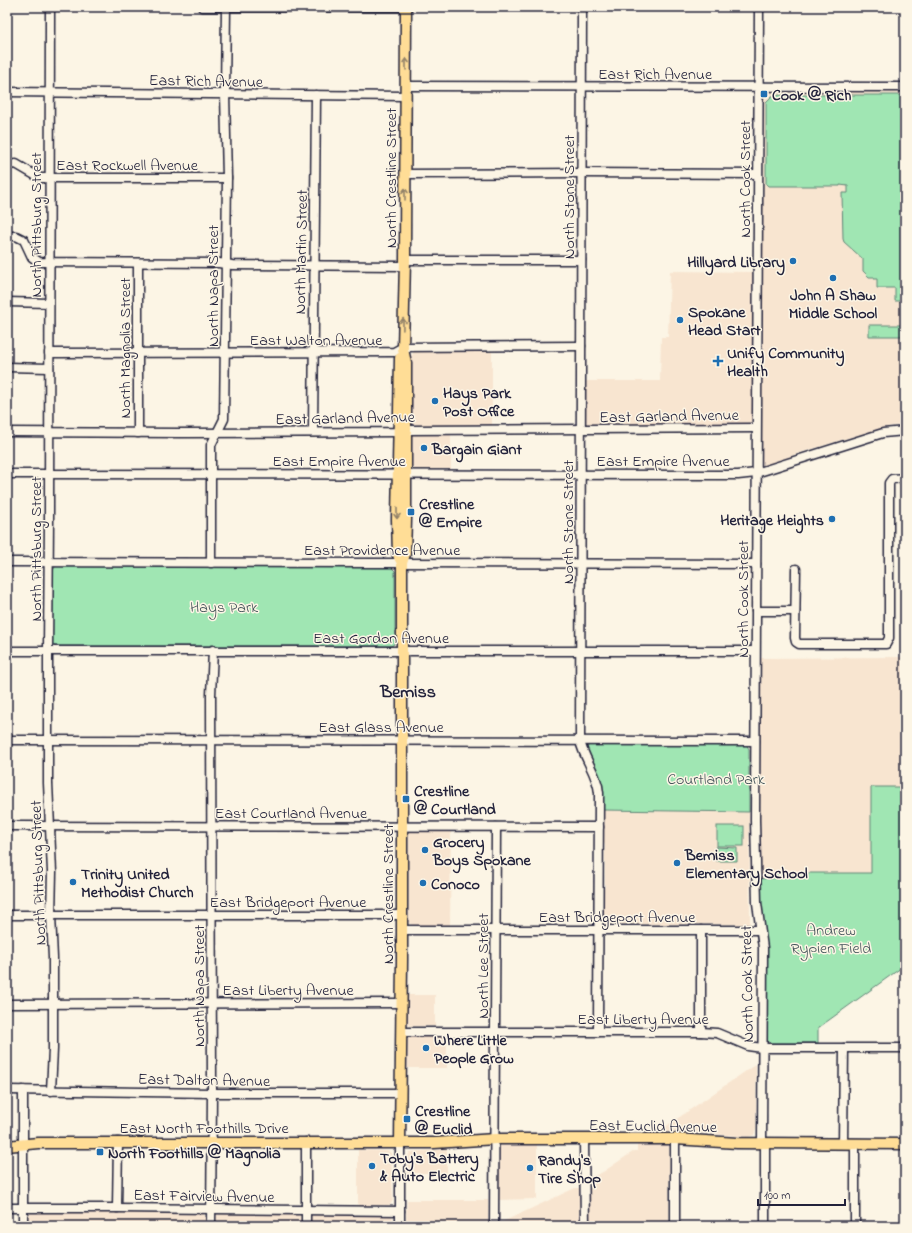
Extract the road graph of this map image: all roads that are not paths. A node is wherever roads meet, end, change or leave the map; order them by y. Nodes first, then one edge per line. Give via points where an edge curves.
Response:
1 (50, 7) edge
2 (202, 7) edge
3 (226, 7) edge
4 (406, 7) edge
5 (582, 7) edge
6 (759, 7) edge
7 (581, 86) junction
8 (758, 87) junction
9 (905, 87) edge
10 (406, 91) junction
11 (7, 92) edge
12 (49, 93) junction
13 (225, 94) junction
14 (316, 95) junction
15 (7, 165) edge
16 (582, 173) junction
17 (406, 174) junction
18 (757, 174) junction
19 (50, 178) junction
20 (227, 178) junction
21 (7, 236) edge
22 (581, 260) junction
23 (49, 262) junction
24 (138, 263) junction
25 (405, 263) junction
26 (226, 264) junction
27 (314, 265) junction
28 (7, 302) edge
29 (49, 302) junction
30 (581, 346) junction
31 (403, 348) junction
32 (313, 352) junction
33 (49, 353) junction
34 (138, 353) junction
35 (226, 353) junction
36 (7, 368) edge
37 (49, 368) junction
38 (756, 428) junction
39 (581, 430) junction
40 (402, 431) junction
41 (905, 431) edge
42 (7, 432) edge
43 (49, 432) junction
44 (313, 432) junction
45 (138, 433) junction
46 (218, 433) junction
47 (756, 473) junction
48 (7, 474) edge
49 (49, 474) junction
50 (211, 474) junction
51 (402, 474) junction
52 (580, 474) junction
53 (905, 478) edge
54 (7, 562) edge
55 (48, 562) junction
56 (211, 563) junction
57 (402, 563) junction
58 (581, 564) junction
59 (756, 564) junction
60 (796, 569) dead end
61 (756, 611) junction
62 (795, 611) junction
63 (213, 650) junction
64 (7, 651) edge
65 (48, 651) junction
66 (401, 651) junction
67 (580, 651) junction
68 (755, 651) junction
69 (211, 739) junction
70 (7, 740) edge
71 (48, 740) junction
72 (402, 740) junction
73 (580, 741) junction
74 (755, 741) junction
75 (7, 826) edge
76 (49, 826) junction
77 (402, 826) junction
78 (211, 827) junction
79 (496, 827) junction
80 (599, 827) junction
81 (7, 915) edge
82 (51, 915) junction
83 (211, 915) junction
84 (402, 915) junction
85 (402, 930) junction
86 (496, 930) junction
87 (599, 930) junction
88 (701, 930) junction
89 (760, 930) junction
90 (53, 1003) junction
91 (212, 1003) junction
92 (7, 1004) edge
93 (401, 1004) junction
94 (402, 1032) junction
95 (598, 1032) junction
96 (701, 1032) junction
97 (496, 1033) junction
98 (762, 1048) junction
99 (844, 1048) junction
100 (905, 1048) edge
101 (7, 1090) edge
102 (23, 1090) junction
103 (51, 1090) junction
104 (212, 1093) junction
105 (401, 1093) junction
106 (495, 1139) junction
107 (584, 1139) junction
108 (675, 1139) junction
109 (118, 1142) junction
110 (306, 1142) junction
111 (22, 1143) junction
112 (212, 1143) junction
113 (400, 1143) junction
114 (763, 1144) junction
115 (843, 1144) junction
116 (856, 1144) junction
117 (905, 1144) edge
118 (7, 1146) edge
119 (7, 1208) edge
120 (22, 1208) junction
121 (117, 1208) junction
122 (211, 1209) junction
123 (306, 1210) junction
124 (400, 1211) junction
125 (23, 1226) edge
126 (211, 1226) edge
127 (306, 1226) edge
128 (400, 1226) edge
129 (494, 1226) edge
130 (585, 1226) edge
131 (675, 1226) edge
132 (765, 1226) edge
133 (855, 1226) edge

1 - 12 street, North Pittsburg Street
2 - 3 street
3 - 4 street
3 - 13 street, North Napa Street
10 -> 4 main road, North Crestline Street
5 - 7 street, North Stone Street
6 - 8 street, North Cook Street
7 - 8 street, East Rich Avenue
7 - 10 street, East Rich Avenue
7 - 16 street, North Stone Street
8 - 9 street, East Rich Avenue
8 - 18 street, North Cook Street
10 - 14 street, East Rich Avenue
10 - 17 main road, North Crestline Street
11 - 12 street, East Rich Avenue
12 - 13 street, East Rich Avenue
12 - 19 street, North Pittsburg Street
13 - 14 street, East Rich Avenue
13 - 20 street, North Napa Street
14 - 27 street, North Martin Street
15 - 19 street, East Rockwell Avenue via 16,164 40,178
16 - 17 street
16 - 18 street
16 - 22 street, North Stone Street
25 -> 17 main road, North Crestline Street
18 - 38 street, North Cook Street
19 - 20 street, East Rockwell Avenue
19 - 23 street, North Pittsburg Street
20 - 26 street, North Napa Street
21 - 23 street via 16,236 24,240 32,257 39,262
22 - 25 street
22 - 30 street, North Stone Street
23 - 24 street
23 - 29 street, North Pittsburg Street
24 - 26 street
24 - 34 street, North Magnolia Street
25 - 27 street
31 -> 25 main road, North Crestline Street
26 - 27 street
26 - 35 street, North Napa Street
27 - 32 street, North Martin Street
28 - 29 street
29 - 33 street, North Pittsburg Street
30 - 31 street, East Walton Avenue
30 - 39 street, North Stone Street
31 - 32 street, East Walton Avenue via 394,352
31 - 40 main road, North Crestline Street via 406,363
32 - 35 street, East Walton Avenue
32 - 44 street, North Martin Street
33 - 34 street, East Walton Avenue
33 - 37 street, North Pittsburg Street
34 - 35 street, East Walton Avenue
34 - 45 street, North Magnolia Street
35 - 46 street, North Napa Street via 224,419
36 - 37 street
37 - 43 street, North Pittsburg Street
38 - 39 street, East Garland Avenue
38 - 47 street, North Cook Street
39 - 40 street, East Garland Avenue
39 - 52 street, North Stone Street
40 - 44 street, East Garland Avenue
40 - 51 main road, North Crestline Street
41 - 47 street, East Empire Avenue via 883,433
42 - 43 street, East Garland Avenue
43 - 45 street, East Garland Avenue
43 - 49 street, North Pittsburg Street
44 - 46 street, East Garland Avenue
45 - 46 street, East Garland Avenue
46 - 50 street, North Napa Street via 211,445
47 - 52 street, East Empire Avenue
47 - 59 street, North Cook Street
48 - 49 street, East Empire Avenue
49 - 50 street, East Empire Avenue
49 - 55 street, North Pittsburg Street
50 - 51 street, East Empire Avenue
50 - 56 street, North Napa Street
51 - 52 street, East Empire Avenue
51 - 57 main road, North Crestline Street via 405,554
52 - 58 street, North Stone Street
53 - 62 street via 892,479 889,483 889,638 886,644 799,644 795,638
54 - 55 street, East Providence Avenue
55 - 56 street, East Providence Avenue
55 - 65 street, North Pittsburg Street
56 - 57 street, East Providence Avenue
57 - 58 street, East Providence Avenue
57 - 66 main road, North Crestline Street
58 - 59 street, East Providence Avenue
58 - 67 street, North Stone Street
59 - 61 street, North Cook Street
60 - 62 street
61 - 62 street
61 - 68 street, North Cook Street
63 - 65 street, East Gordon Avenue
63 - 66 street, East Gordon Avenue
63 - 69 street, North Napa Street
64 - 65 street, East Gordon Avenue
65 - 71 street, North Pittsburg Street
66 - 67 street, East Gordon Avenue
66 - 72 main road, North Crestline Street
67 - 68 street, East Gordon Avenue
67 - 73 street, North Stone Street
68 - 74 street, North Cook Street
69 - 71 street, East Glass Avenue
69 - 72 street, East Glass Avenue
69 - 78 street, North Napa Street
70 - 71 street, East Glass Avenue
71 - 76 street, North Pittsburg Street
72 - 73 street, East Glass Avenue
72 - 77 main road, North Crestline Street
73 - 74 street, East Glass Avenue
73 - 80 street, North Stone Street via 582,751 599,785
74 - 89 street, North Cook Street via 755,873
75 - 76 street, East Courtland Avenue
76 - 78 street, East Courtland Avenue
76 - 82 street, North Pittsburg Street
77 - 78 street, East Courtland Avenue
77 - 79 street, East Courtland Avenue
77 - 84 main road, North Crestline Street
78 - 83 street, North Napa Street
79 - 80 street, East Courtland Avenue
79 - 86 street, North Lee Street
80 - 87 street, North Stone Street
81 - 82 street, East Bridgeport Avenue
82 - 83 street, East Bridgeport Avenue
82 - 90 street, North Pittsburg Street
83 - 84 street, East Bridgeport Avenue
83 - 91 street, North Napa Street
84 - 85 main road, North Crestline Street
85 - 86 street, East Bridgeport Avenue
85 - 93 main road, North Crestline Street
86 - 87 street, East Bridgeport Avenue
86 - 97 street, North Lee Street
87 - 88 street, East Bridgeport Avenue
87 - 95 street, North Stone Street
88 - 89 street, East Bridgeport Avenue
88 - 96 street
89 - 98 street, North Cook Street via 763,948
90 - 91 street, East Liberty Avenue
90 - 92 street, East Liberty Avenue
90 - 103 street, North Pittsburg Street
91 - 93 street, East Liberty Avenue
91 - 104 street, North Napa Street
93 - 94 main road, North Crestline Street
94 - 97 street, East Liberty Avenue
94 - 105 main road, North Crestline Street
95 - 96 street, East Liberty Avenue
95 - 97 street, East Liberty Avenue
96 - 98 street, East Liberty Avenue via 717,1033 748,1046
97 - 106 street, North Lee Street
98 - 99 street, East Liberty Avenue
98 - 114 street, North Cook Street
99 - 100 street, East Liberty Avenue
99 - 115 street
101 - 102 street, East Dalton Avenue
102 - 103 street, East Dalton Avenue
102 - 111 street
103 - 104 street, East Dalton Avenue
104 - 105 street, East Dalton Avenue
104 - 112 street, North Napa Street
105 - 113 main road, North Crestline Street
106 - 107 main road, East Euclid Avenue
106 - 113 main road, East Euclid Avenue
106 - 129 street, North Lee Street
107 - 108 main road, East Euclid Avenue
107 - 130 street
108 - 114 main road, East Euclid Avenue
108 - 131 street
109 - 111 main road, East North Foothills Drive
109 - 112 main road, East North Foothills Drive
109 - 121 street
110 - 112 main road, East North Foothills Drive
110 - 113 main road, East North Foothills Drive
110 - 123 street
111 - 118 main road, East North Foothills Drive
111 - 120 street
112 - 122 street, North Napa Street
113 - 124 street, North Crestline Street
114 - 115 main road, East Euclid Avenue
114 - 132 street, North Cook Street
115 - 116 main road, East Euclid Avenue
116 - 117 main road, East Euclid Avenue
116 - 133 street
119 - 120 street, East Fairview Avenue
120 - 121 street, East Fairview Avenue
120 - 125 street
121 - 122 street, East Fairview Avenue
122 - 123 street, East Fairview Avenue
122 - 126 street, North Napa Street
123 - 124 street, East Fairview Avenue
123 - 127 street
124 - 128 street, North Crestline Street

